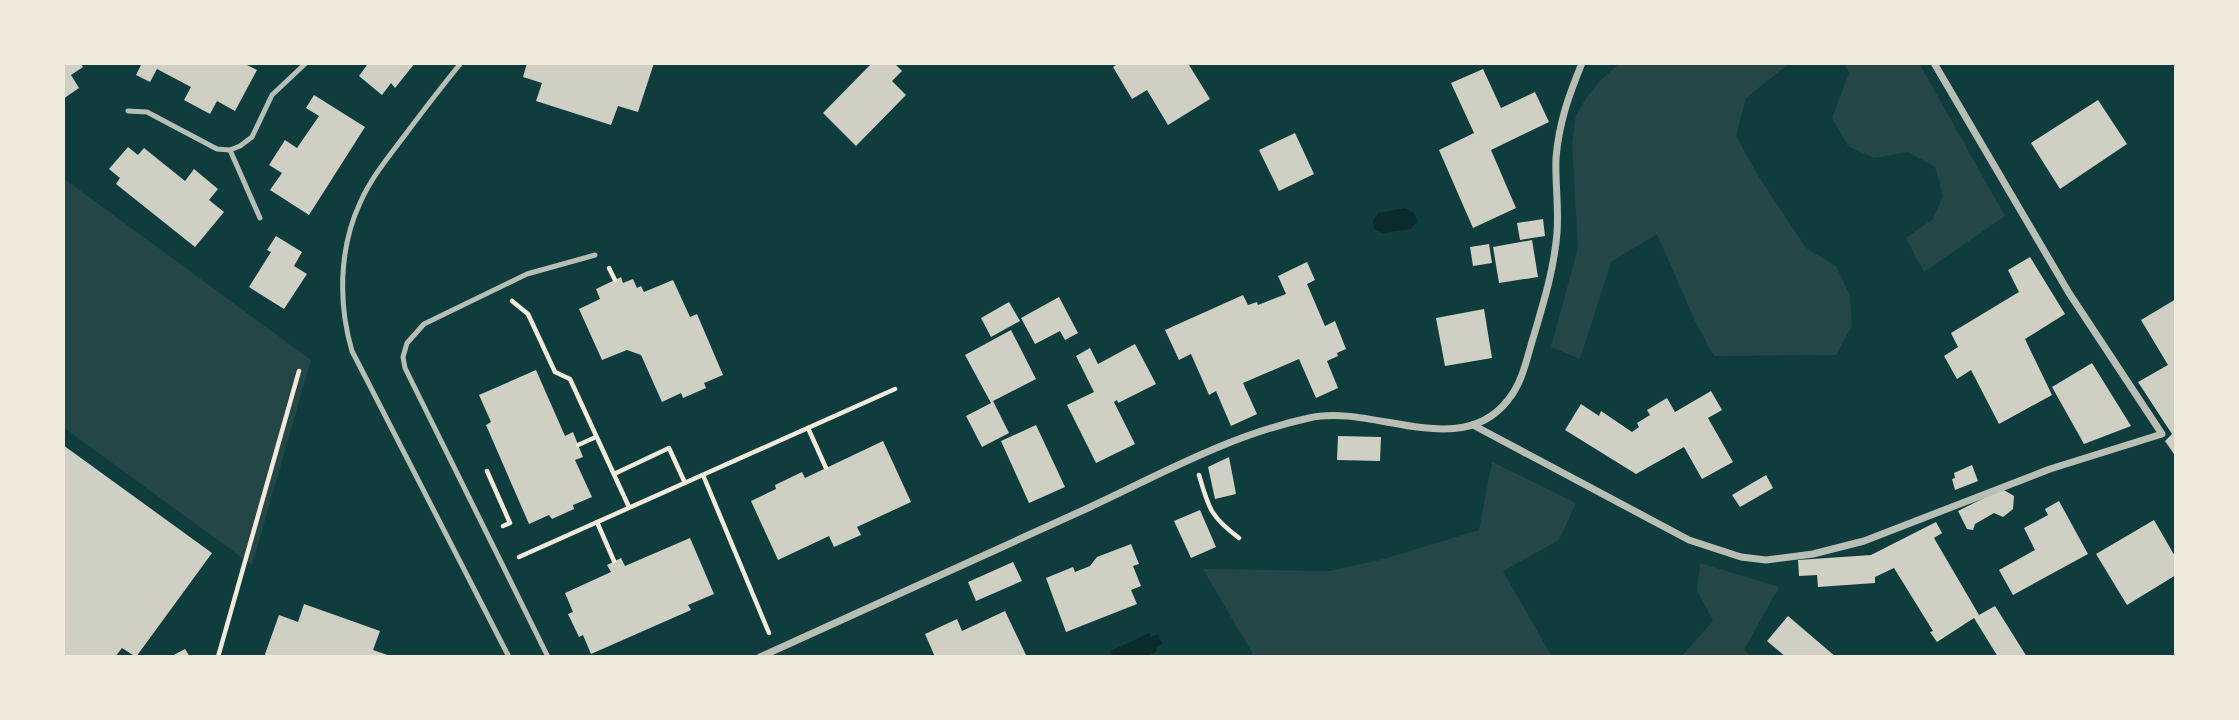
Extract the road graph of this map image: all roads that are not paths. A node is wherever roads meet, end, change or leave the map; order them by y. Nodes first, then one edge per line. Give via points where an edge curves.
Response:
1 (306, 63) edge
2 (461, 63) edge
3 (1582, 63) edge
4 (1934, 63) edge
5 (128, 111) dead end
6 (230, 150) junction
7 (260, 218) dead end
8 (595, 255) dead end
9 (1473, 425) junction
10 (509, 657) edge
11 (548, 657) edge
12 (760, 657) edge

1 - 6 lane via 272,95 252,137
2 - 10 lane via 389,156 361,201 348,242 342,310 352,351
3 - 9 street via 1563,108 1558,143 1553,268 1522,373 1508,400
4 - 9 street via 2068,293 2162,434 2050,469 1864,541 1766,560 1689,540
5 - 6 lane via 148,112 216,149
6 - 7 lane
8 - 11 lane via 527,274 424,324 407,343 403,363
9 - 12 street via 1443,429 1336,415 1283,424 1194,457

